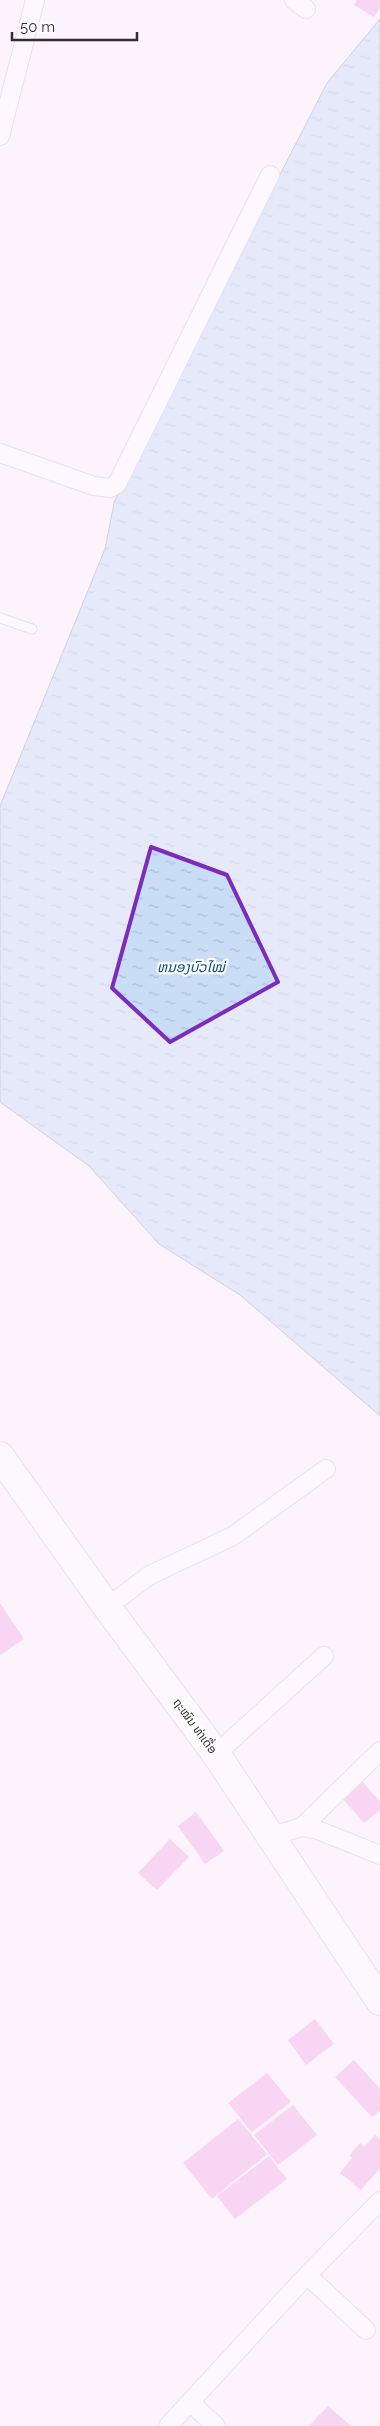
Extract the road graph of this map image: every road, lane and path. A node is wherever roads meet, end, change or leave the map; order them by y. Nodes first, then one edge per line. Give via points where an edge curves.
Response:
1 (35, 0) edge
2 (0, 136) edge
3 (270, 175) dead end
4 (0, 453) edge
5 (0, 618) edge
6 (32, 629) dead end
7 (0, 1456) edge
8 (326, 1469) dead end
9 (107, 1607) junction
10 (324, 1656) dead end
11 (380, 1751) edge
12 (216, 1754) junction
13 (302, 1827) junction
14 (272, 1836) junction
15 (380, 1855) edge
16 (380, 2001) edge
17 (380, 2201) edge
18 (307, 2275) junction
19 (366, 2330) dead end
20 (191, 2403) junction
21 (168, 2426) edge
22 (216, 2426) edge

1 - 2 street
3 - 4 street via 117,484 110,488 94,486
5 - 6 lane
7 - 9 main road, ຖະໝົນ ທ່າເດື່ອ
8 - 9 street via 233,1536 150,1575
9 - 12 main road, ຖະໝົນ ທ່າເດື່ອ
10 - 12 street
11 - 13 street
12 - 14 main road, ຖະໝົນ ທ່າເດື່ອ
13 - 14 street
13 - 15 street
14 - 16 main road, ຖະໝົນ ທ່າເດື່ອ
17 - 18 street
18 - 19 street
18 - 20 street
20 - 21 street
20 - 22 street

